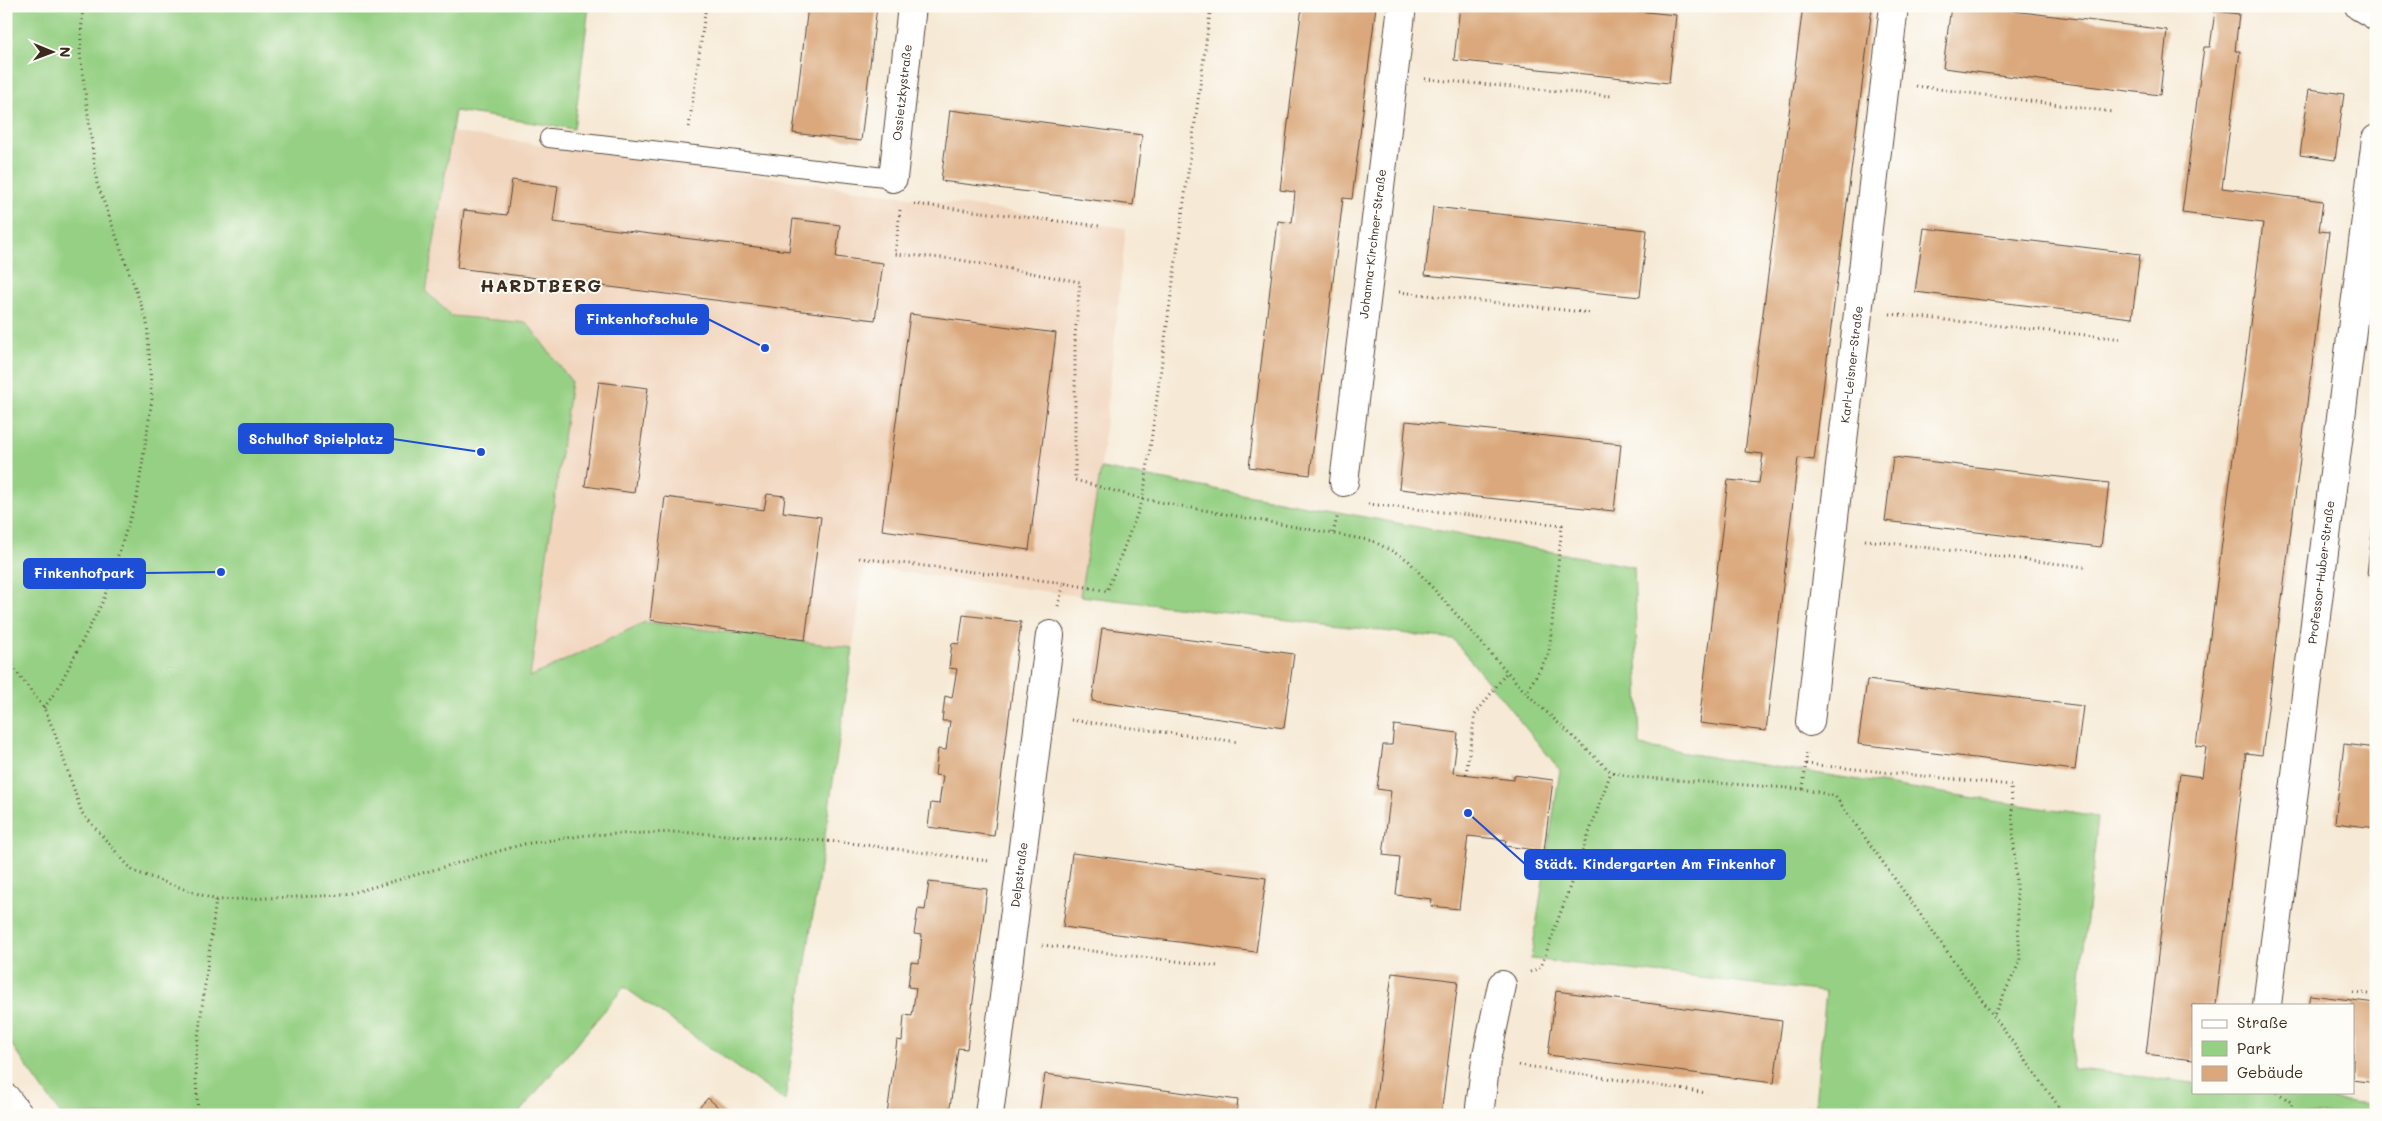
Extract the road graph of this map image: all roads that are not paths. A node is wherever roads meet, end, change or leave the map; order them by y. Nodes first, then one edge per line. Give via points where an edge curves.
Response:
1 (912, 6) edge
2 (1402, 6) edge
3 (1894, 6) edge
4 (2359, 6) edge
5 (2376, 16) edge
6 (549, 138) dead end
7 (2376, 139) edge
8 (897, 190) joint
9 (1344, 482) dead end
10 (1050, 635) road end
11 (1810, 722) dead end
12 (1502, 985) road end
13 (2266, 1004) edge
14 (6, 1098) edge
15 (19, 1115) edge
16 (989, 1115) edge
17 (1479, 1115) edge

1 - 8 street, Ossietzkystraße
2 - 9 street, Johanna-Kirchner-Straße
3 - 11 street, Karl-Leisner-Straße
4 - 5 street
6 - 8 lane via 686,153
7 - 13 street, Professor-Huber-Straße
10 - 16 street, Delpstraße
12 - 17 street via 1486,1060
14 - 15 street

